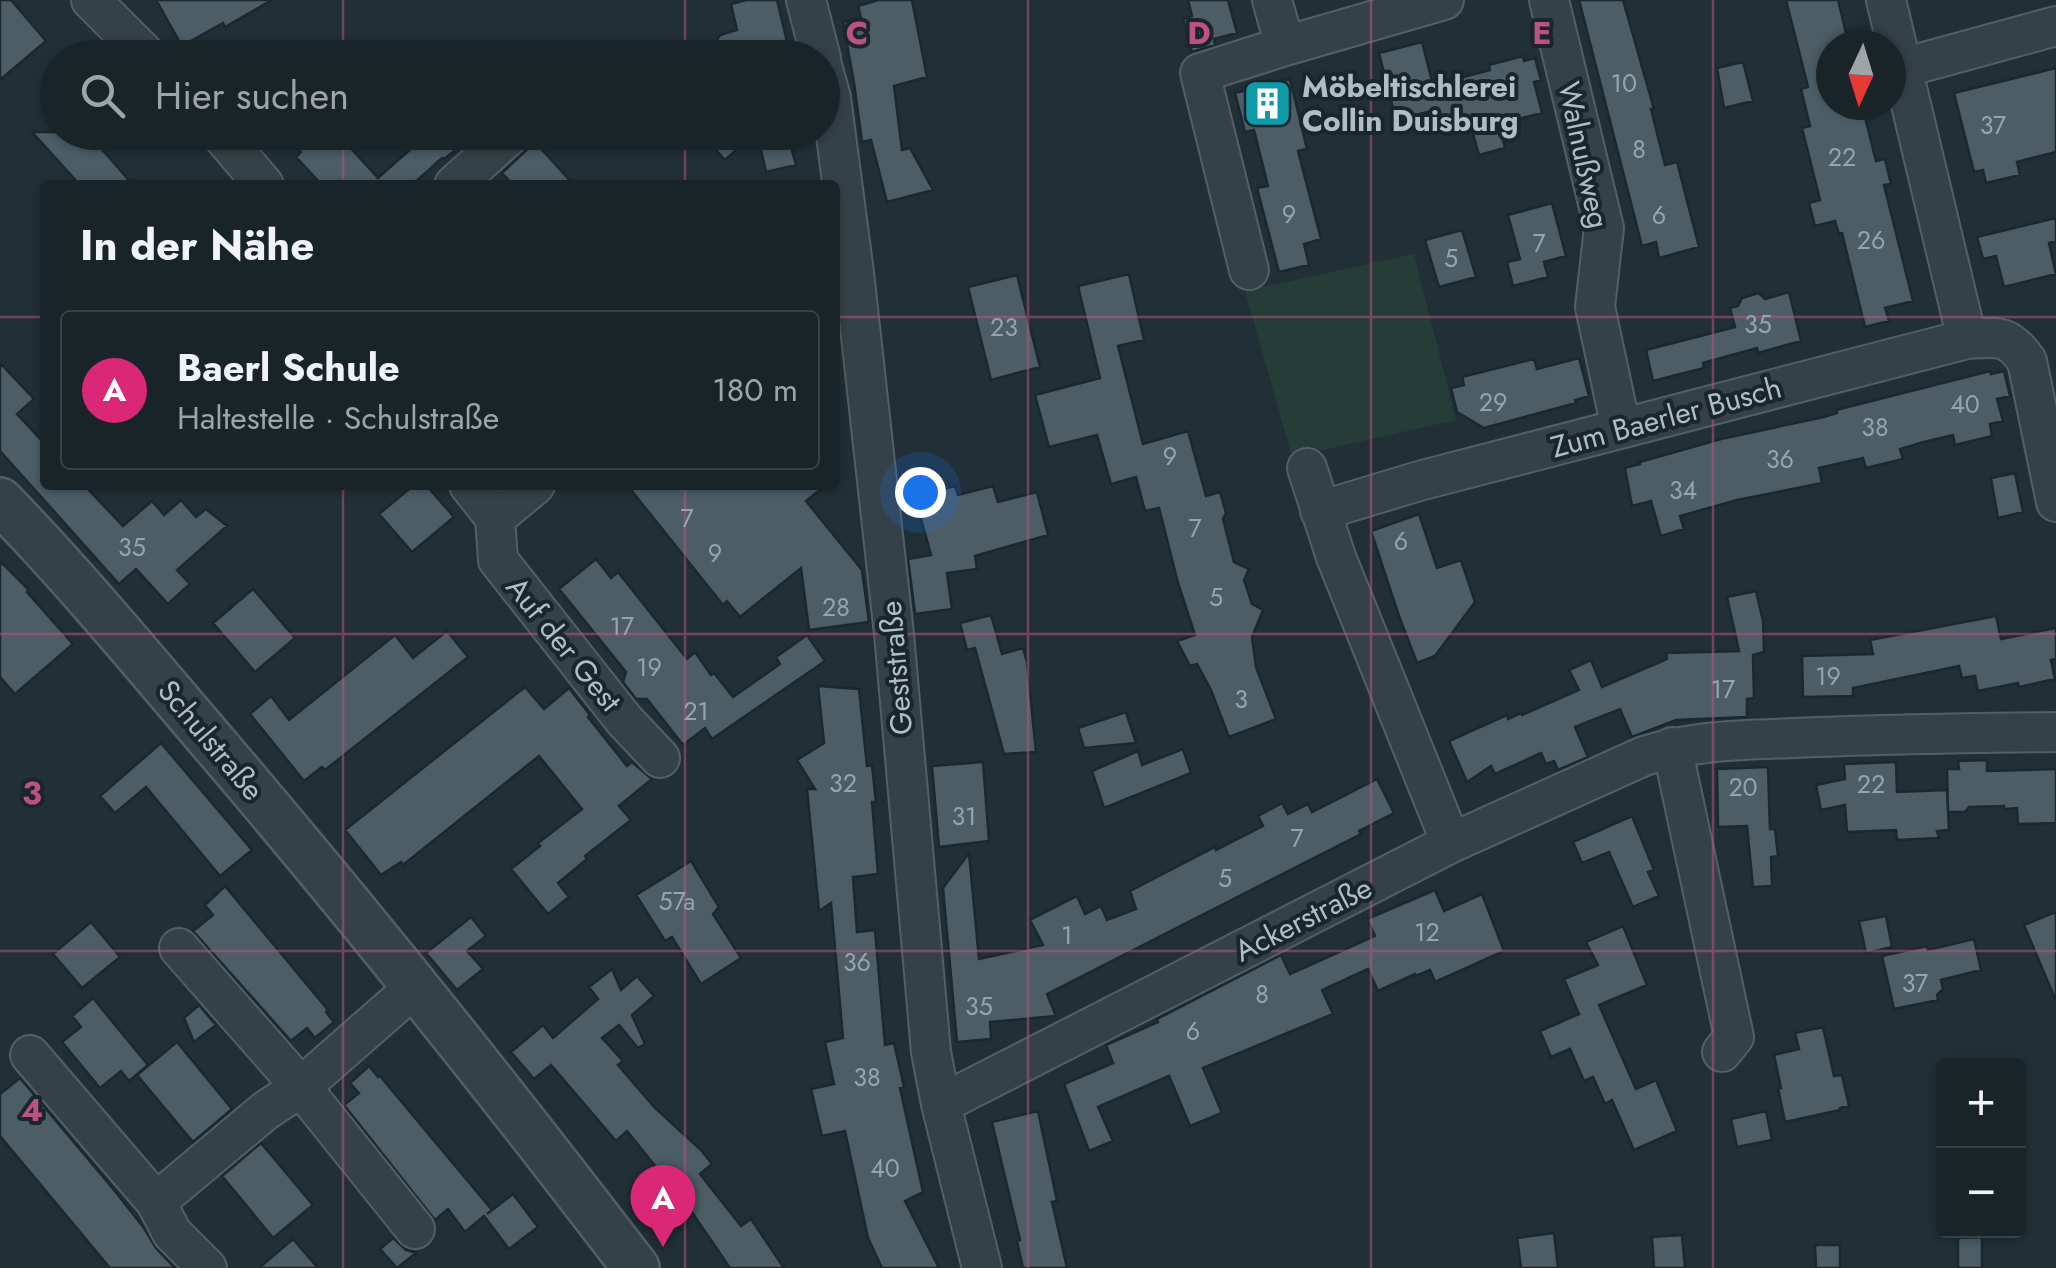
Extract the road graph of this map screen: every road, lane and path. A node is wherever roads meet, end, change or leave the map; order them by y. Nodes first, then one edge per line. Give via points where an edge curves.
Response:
1 (91, 0) edge
2 (806, 0) edge
3 (1272, 0) edge
4 (1444, 0) edge
5 (1549, 0) edge
6 (1886, 0) edge
7 (2056, 26) edge
8 (1893, 30) edge
9 (131, 40) edge
10 (816, 40) edge
11 (1285, 46) junction
12 (1906, 67) edge
13 (1906, 85) edge
14 (234, 150) edge
15 (493, 150) edge
16 (835, 150) edge
17 (260, 180) edge
18 (460, 180) edge
19 (837, 180) edge
20 (840, 220) edge
21 (1249, 270) dead end
22 (844, 274) edge
23 (1967, 339) junction
24 (1622, 428) junction
25 (1307, 468) dead end
26 (473, 490) edge
27 (529, 490) edge
28 (0, 501) edge
29 (2056, 502) edge
30 (1320, 511) junction
31 (496, 518) junction
32 (2056, 732) edge
33 (1672, 747) junction
34 (660, 758) dead end
35 (1451, 843) junction
36 (179, 948) dead end
37 (415, 987) junction
38 (1722, 1052) dead end
39 (30, 1055) dead end
40 (302, 1087) junction
41 (941, 1104) junction
42 (156, 1202) junction
43 (415, 1229) dead end
44 (206, 1268) edge
45 (636, 1268) edge
46 (982, 1268) edge

1 - 9 street
2 - 10 street, Geststraße
3 - 11 street
4 - 11 street
5 - 24 street, Walnußweg via 1604,228 1595,307
6 - 8 street
7 - 12 street
11 - 21 street via 1200,72
13 - 23 street
14 - 17 street
15 - 18 street
16 - 19 street, Geststraße
20 - 22 street, Geststraße
22 - 41 street, Geststraße via 894,634
23 - 24 street, Zum Baerler Busch
23 - 29 street, Zum Baerler Busch via 2014,342 2027,361
24 - 30 street, Zum Baerler Busch
25 - 30 street
26 - 31 street
27 - 31 street
28 - 37 street, Schulstraße via 85,592
30 - 35 street
31 - 34 street, Auf der Gest via 498,560
32 - 33 street, Ackerstraße
33 - 35 street, Ackerstraße
33 - 38 street via 1734,1036
35 - 41 street, Ackerstraße
36 - 40 street
37 - 40 street
37 - 45 street, Schulstraße
39 - 42 street
40 - 42 street
40 - 43 street
41 - 46 street, Geststraße
42 - 44 street via 172,1233

